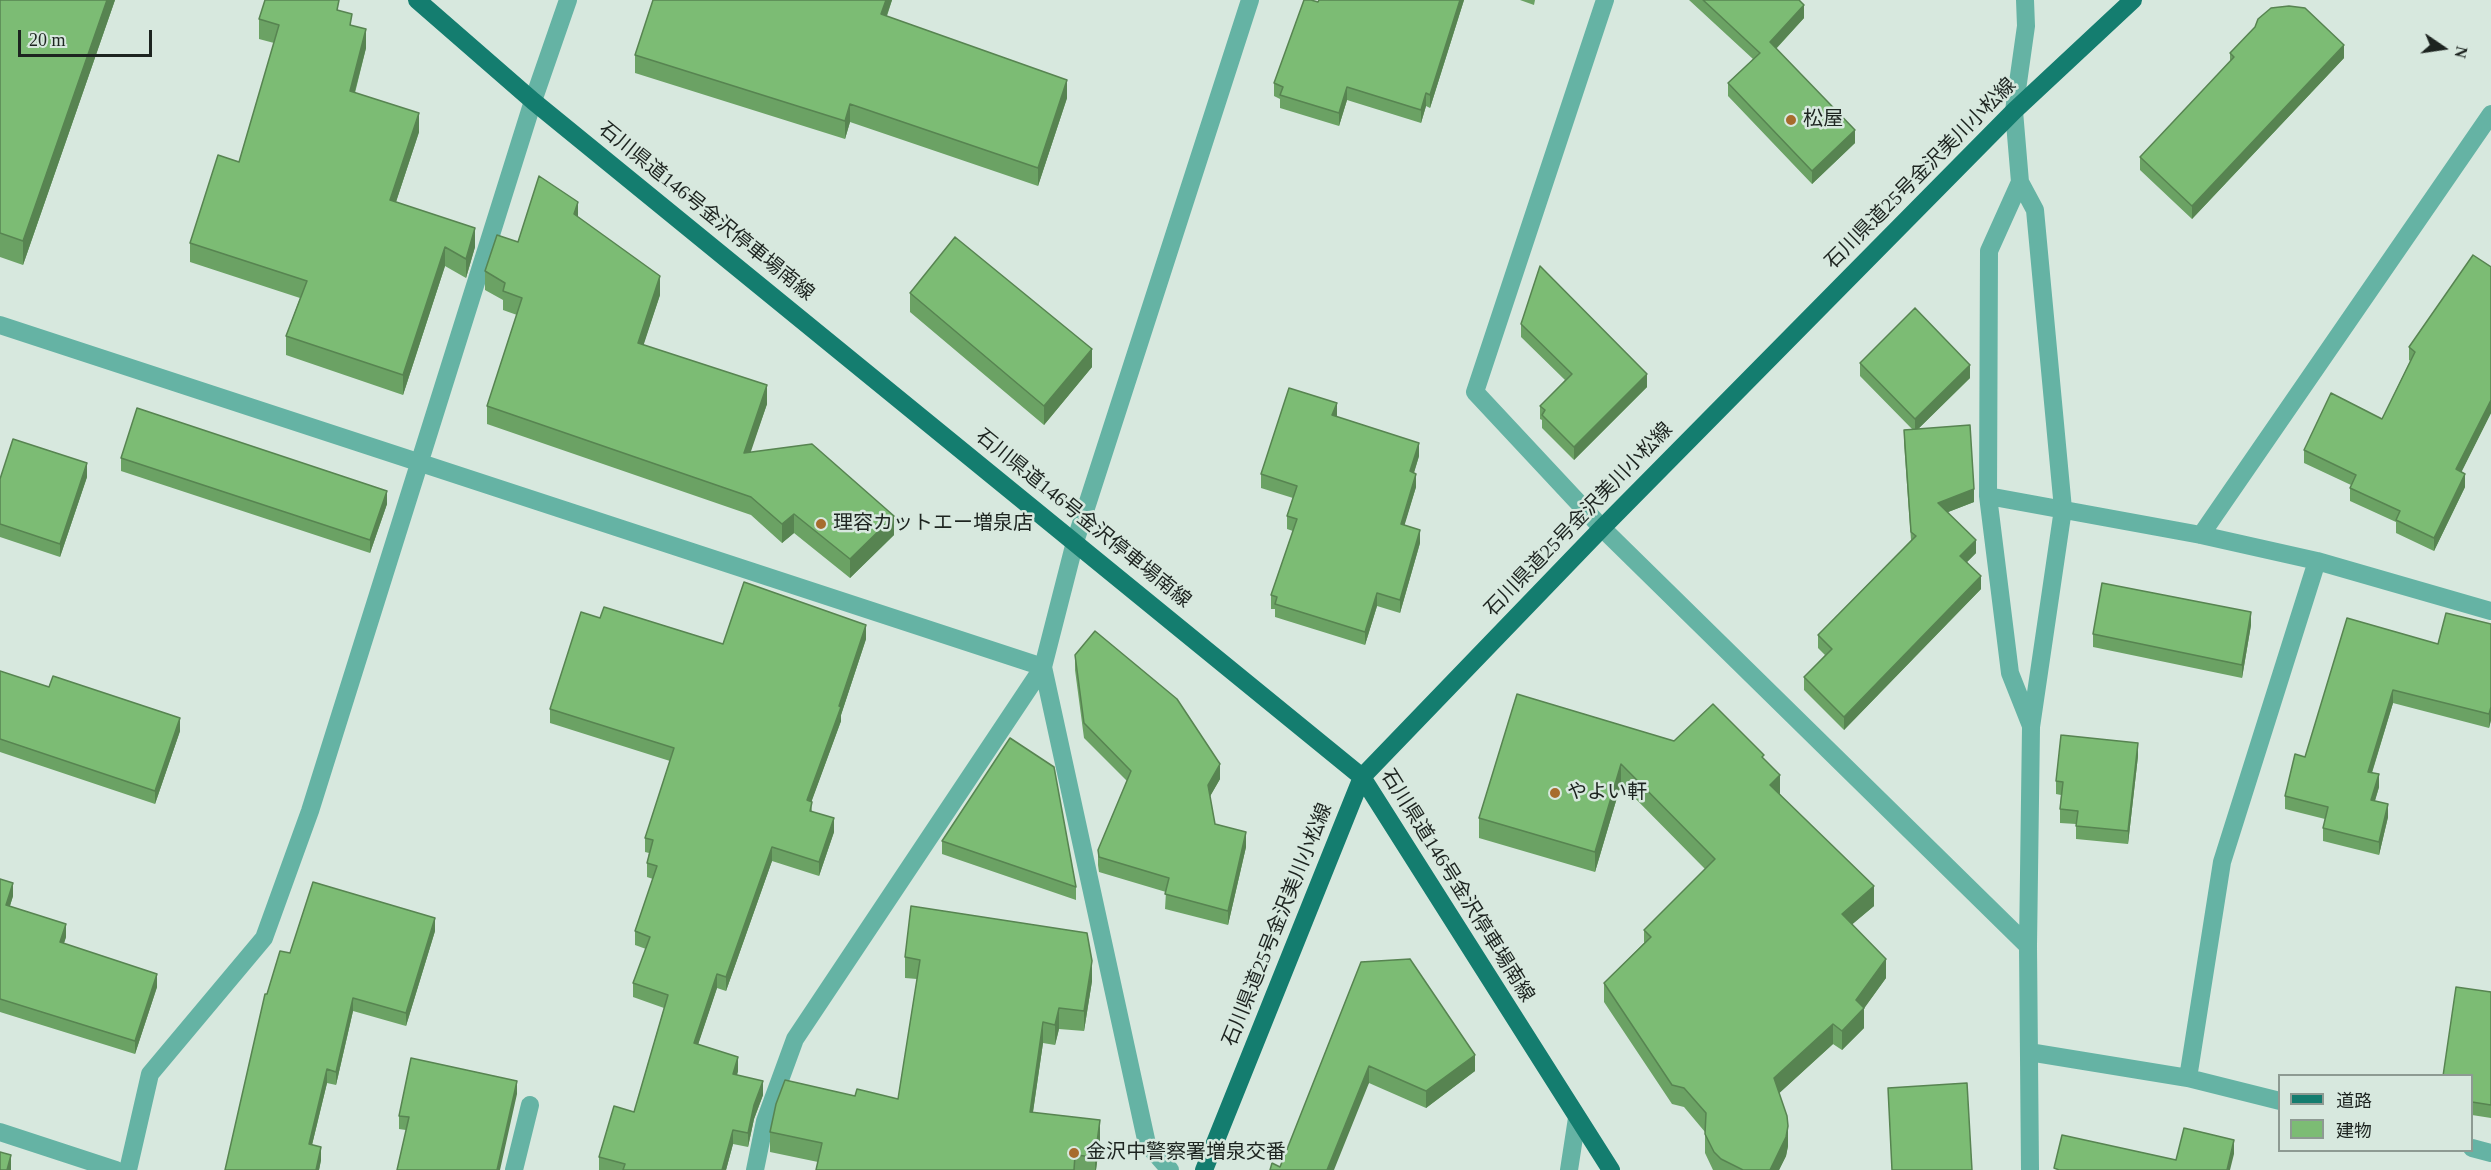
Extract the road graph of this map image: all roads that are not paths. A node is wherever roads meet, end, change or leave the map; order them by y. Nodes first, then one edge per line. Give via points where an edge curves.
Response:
1 (417, 0) edge
2 (568, 0) edge
3 (1250, 0) edge
4 (1605, 0) edge
5 (2025, 0) edge
6 (2133, 0) edge
7 (533, 101) junction
8 (2014, 111) junction
9 (2491, 114) edge
10 (2020, 182) junction
11 (0, 325) edge
12 (420, 462) junction
13 (1988, 496) junction
14 (2064, 509) junction
15 (1602, 528) junction
16 (2200, 536) junction
17 (1075, 542) junction
18 (2317, 561) junction
19 (2491, 611) edge
20 (1043, 667) junction
21 (2031, 727) junction
22 (1362, 777) junction
23 (2028, 946) junction
24 (2030, 1052) junction
25 (2188, 1078) junction
26 (2278, 1100) edge
27 (530, 1105) dead end
28 (1577, 1118) junction
29 (0, 1132) edge
30 (2473, 1148) edge
31 (2491, 1153) edge
32 (116, 1170) edge
33 (128, 1170) edge
34 (514, 1170) edge
35 (754, 1170) edge
36 (1170, 1170) edge
37 (1204, 1170) edge
38 (1569, 1170) edge
39 (1611, 1170) edge
40 (2030, 1170) edge

1 - 7 main road, 石川県道146号金沢停車場南線
2 - 7 street
3 - 17 street
4 - 15 street via 1475,392
5 - 8 street via 2026,26
6 - 8 main road, 石川県道25号金沢美川小松線
7 - 12 street
7 - 17 main road, 石川県道146号金沢停車場南線
8 - 10 street
8 - 15 main road, 石川県道25号金沢美川小松線
9 - 16 street
10 - 13 street via 1989,251
10 - 14 street via 2035,210
11 - 12 street
12 - 20 street
12 - 33 street via 310,811 264,938 150,1074
13 - 14 street
13 - 21 street via 2010,673
14 - 16 street
14 - 21 street
15 - 22 main road, 石川県道25号金沢美川小松線
15 - 23 street
16 - 18 street
17 - 20 street
17 - 22 main road, 石川県道146号金沢停車場南線
18 - 19 street
18 - 25 street via 2222,862
20 - 35 street via 795,1039 765,1121
20 - 36 street via 1148,1144
21 - 23 street
22 - 28 main road, 石川県道146号金沢停車場南線
22 - 37 main road, 石川県道25号金沢美川小松線
23 - 24 street
24 - 25 street
24 - 40 street
25 - 26 street
27 - 34 street
28 - 38 street
28 - 39 main road, 石川県道146号金沢停車場南線
29 - 32 street
30 - 31 street

